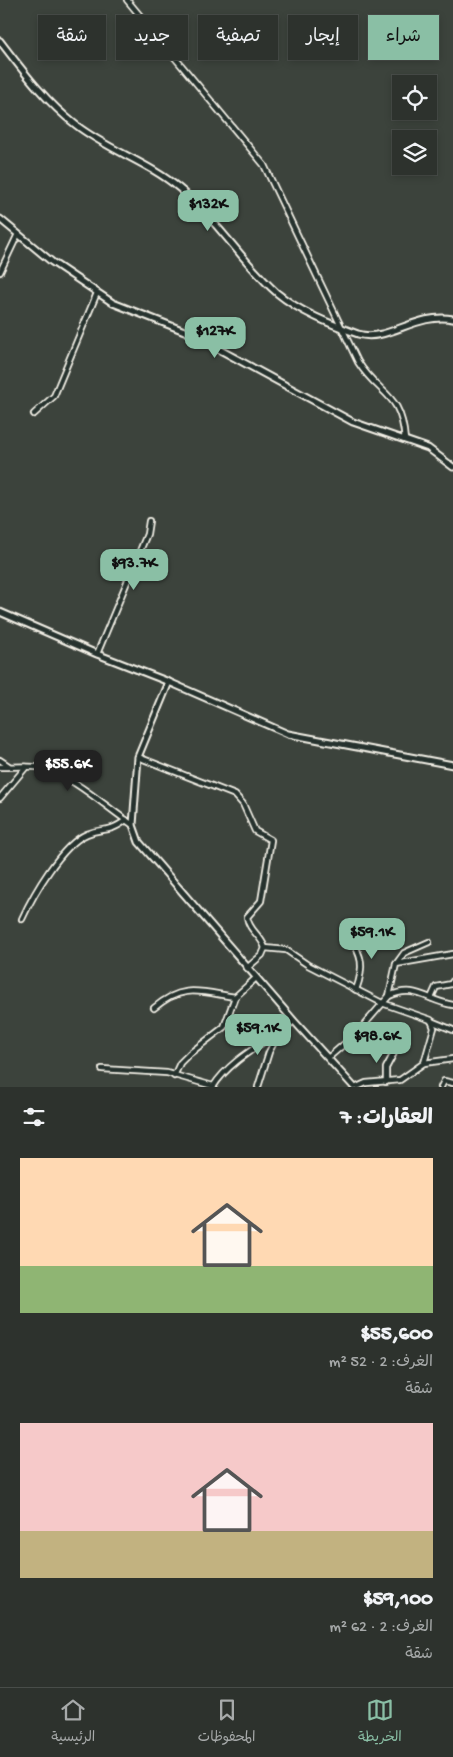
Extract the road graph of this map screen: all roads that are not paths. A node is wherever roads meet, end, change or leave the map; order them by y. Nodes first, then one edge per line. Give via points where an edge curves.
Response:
1 (127, 0) edge
2 (0, 41) edge
3 (0, 219) edge
4 (18, 234) junction
5 (0, 272) edge
6 (97, 293) junction
7 (453, 320) edge
8 (340, 327) junction
9 (34, 414) dead end
10 (405, 440) junction
11 (453, 467) edge
12 (150, 521) dead end
13 (0, 612) edge
14 (97, 654) junction
15 (169, 682) junction
16 (138, 757) junction
17 (0, 760) edge
18 (453, 765) edge
19 (0, 766) edge
20 (26, 766) junction
21 (10, 767) junction
22 (6, 790) junction
23 (0, 792) edge
24 (0, 798) edge
25 (126, 820) junction
26 (133, 825) junction
27 (22, 919) dead end
28 (349, 934) dead end
29 (429, 942) dead end
30 (265, 948) junction
31 (453, 954) edge
32 (396, 964) junction
33 (248, 968) junction
34 (256, 978) junction
35 (453, 981) edge
36 (356, 990) junction
37 (389, 996) junction
38 (235, 997) junction
39 (431, 998) junction
40 (382, 1003) junction
41 (453, 1005) edge
42 (154, 1008) dead end
43 (431, 1020) junction
44 (294, 1022) junction
45 (453, 1030) edge
46 (278, 1033) junction
47 (394, 1054) dead end
48 (328, 1058) junction
49 (453, 1059) edge
50 (424, 1064) junction
51 (102, 1069) dead end
52 (174, 1076) junction
53 (386, 1082) junction
54 (453, 1083) edge
55 (213, 1087) edge
56 (258, 1087) edge
57 (355, 1087) edge
58 (441, 1087) edge

1 - 8 street via 264,165
2 - 8 street via 49,102 76,126 181,189 279,294 300,309
3 - 4 street
4 - 5 street
4 - 6 street
6 - 9 street via 54,395
6 - 10 street via 130,312 188,332 353,422
7 - 8 street via 428,318 378,335 360,334
8 - 10 street via 365,373 398,407 404,422
10 - 11 street via 428,448
12 - 14 street
13 - 14 street
14 - 15 street
15 - 16 street
15 - 18 street via 288,734
16 - 26 street
16 - 30 street via 235,795 243,804 255,831 271,840 261,901 247,917
17 - 21 street
19 - 21 street
20 - 21 street
20 - 22 street
20 - 25 street via 54,773
22 - 23 street
22 - 24 street
25 - 26 street
25 - 27 street via 110,830 86,834 71,845 43,880
26 - 33 street via 137,839 149,856
28 - 36 street via 362,960 362,974
29 - 32 street via 404,953
30 - 33 street
30 - 36 street via 286,950
31 - 32 street
32 - 37 street
33 - 34 street
34 - 38 street
34 - 44 street
35 - 39 street via 436,987
36 - 40 street
37 - 39 street via 412,991
37 - 40 street
38 - 42 street via 200,990 185,991 165,998
38 - 52 street via 224,1027 189,1054
39 - 41 street
40 - 43 street
40 - 48 street via 358,1032
43 - 45 street
43 - 50 street via 434,1028
44 - 46 street
44 - 48 street
46 - 55 street via 261,1043 219,1078
46 - 56 street
47 - 53 street via 386,1068
48 - 57 street
49 - 50 street
50 - 53 street via 400,1080
51 - 52 street
52 - 55 street
53 - 57 street
54 - 58 street via 444,1082

